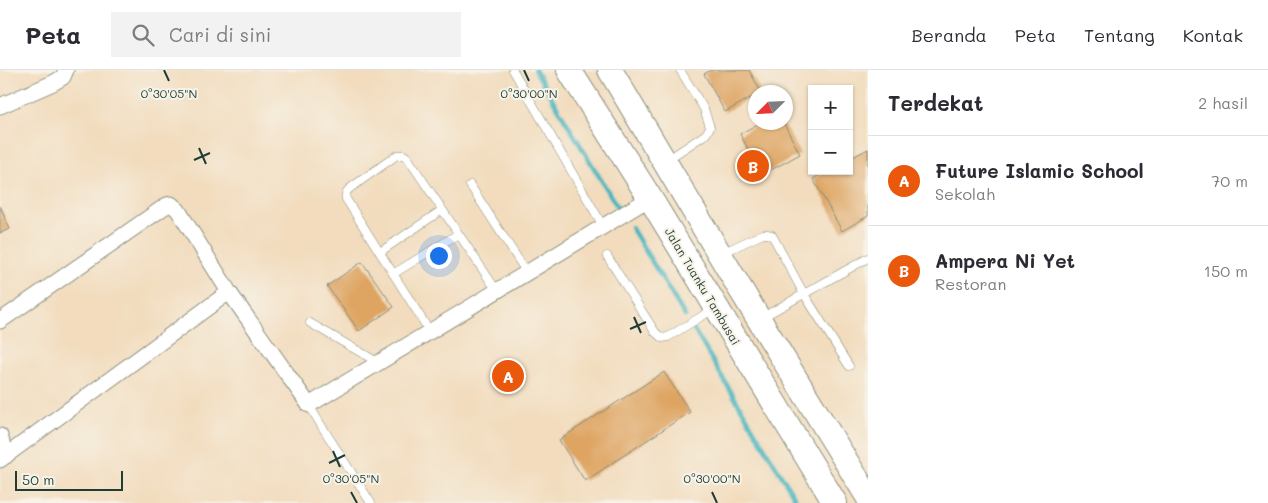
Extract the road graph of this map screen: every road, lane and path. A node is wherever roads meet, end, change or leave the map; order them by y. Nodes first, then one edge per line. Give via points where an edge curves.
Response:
1 (66, 70) edge
2 (513, 70) edge
3 (569, 70) edge
4 (610, 70) edge
5 (680, 70) edge
6 (0, 106) edge
7 (665, 161) junction
8 (470, 185) dead end
9 (650, 198) junction
10 (442, 210) junction
11 (604, 226) junction
12 (458, 234) junction
13 (380, 252) junction
14 (721, 254) junction
15 (607, 256) dead end
16 (868, 258) edge
17 (527, 273) junction
18 (393, 274) junction
19 (497, 291) junction
20 (229, 292) junction
21 (804, 294) junction
22 (716, 307) junction
23 (760, 319) junction
24 (0, 320) edge
25 (310, 323) dead end
26 (430, 332) junction
27 (379, 363) junction
28 (849, 366) dead end
29 (309, 405) junction
30 (0, 436) edge
31 (3, 458) edge
32 (868, 497) edge
33 (371, 503) edge
34 (835, 503) edge

1 - 6 street via 63,77 53,84
2 - 11 lane
3 - 9 main road, Jalan Tuanku Tambusai
4 - 7 main road
5 - 7 lane via 704,109 710,127 706,134
7 - 14 main road
8 - 17 lane
9 - 11 street
9 - 22 main road, Jalan Tuanku Tambusai
10 - 12 lane
10 - 13 lane
10 - 13 lane via 407,157 397,155 345,195
11 - 17 street
12 - 18 lane
12 - 19 lane
13 - 18 lane
14 - 21 lane via 763,234 772,235
14 - 23 main road
15 - 22 lane via 662,338 668,338
16 - 21 lane
17 - 19 street
18 - 26 lane
19 - 26 street
20 - 24 street via 178,210 171,204
20 - 29 street
20 - 31 street
21 - 23 lane
21 - 28 lane
22 - 34 main road, Jalan Tuanku Tambusai
23 - 32 main road
25 - 27 lane
26 - 27 street
27 - 29 street
29 - 33 lane
30 - 31 street

